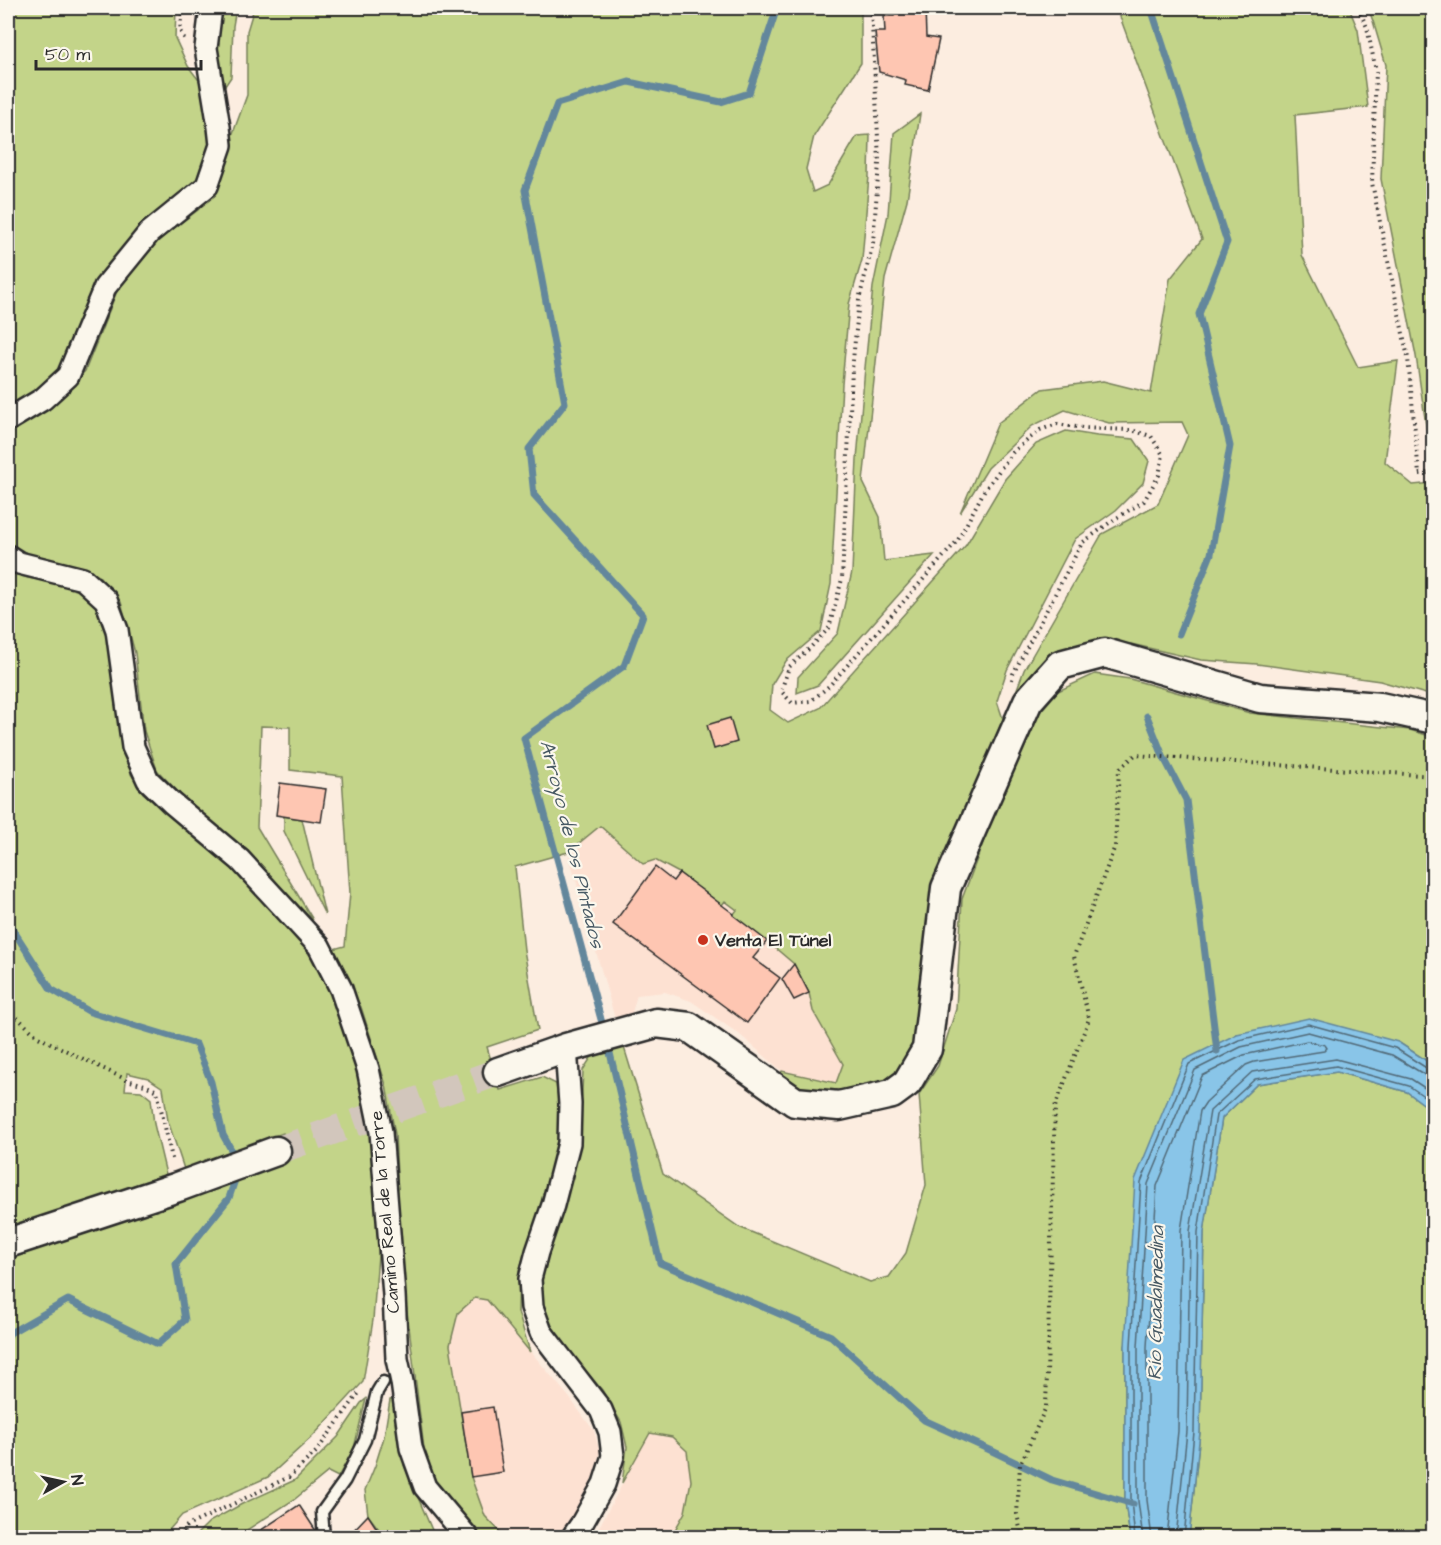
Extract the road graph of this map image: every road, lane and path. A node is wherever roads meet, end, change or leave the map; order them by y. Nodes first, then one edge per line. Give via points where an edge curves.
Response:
1 (211, 8) edge
2 (871, 8) edge
3 (1358, 8) edge
4 (8, 420) edge
5 (1434, 472) edge
6 (8, 556) edge
7 (1011, 683) dead end
8 (1434, 719) edge
9 (1434, 776) edge
10 (8, 1009) edge
11 (566, 1048) junction
12 (498, 1072) tunnel mouth
13 (276, 1151) tunnel mouth
14 (178, 1187) junction
15 (8, 1243) edge
16 (383, 1382) joint
17 (182, 1538) edge
18 (324, 1538) edge
19 (468, 1538) edge
20 (572, 1538) edge
21 (1022, 1538) edge

1 - 4 street via 206,48 220,146 207,186 149,233 105,287 68,376 44,399
2 - 7 path via 879,163 873,243 859,300 852,370 842,579 829,628 789,667 782,691 792,703 802,702 811,701 829,686 958,540 984,491 1013,452 1040,430 1057,424 1131,430 1151,436 1163,455 1160,475 1144,501 1082,543
3 - 5 path via 1367,27 1376,71 1372,183 1408,358 1419,474
6 - 19 street, Camino Real de la Torre via 19,563 83,579 106,600 117,630 133,747 148,780 254,875 319,946 341,989 368,1069 381,1132 397,1359 411,1448 425,1487
8 - 11 street via 1380,707 1260,698 1105,653 1060,665 1028,700 946,888 927,1049 907,1083 892,1094 839,1106 795,1102 688,1028 656,1023
9 - 21 path via 1135,755 1119,769 1115,846 1074,956 1089,1019 1055,1107 1046,1407 1020,1465 1017,1514
10 - 14 path via 38,1036 157,1092
11 - 12 street
11 - 20 street via 569,1143 530,1279 532,1307 542,1332 601,1410 610,1432 613,1456 604,1484
13 - 14 street
14 - 15 street
16 - 17 path via 360,1392 316,1452 289,1477 185,1527
16 - 18 lane via 365,1440 345,1480 322,1512

